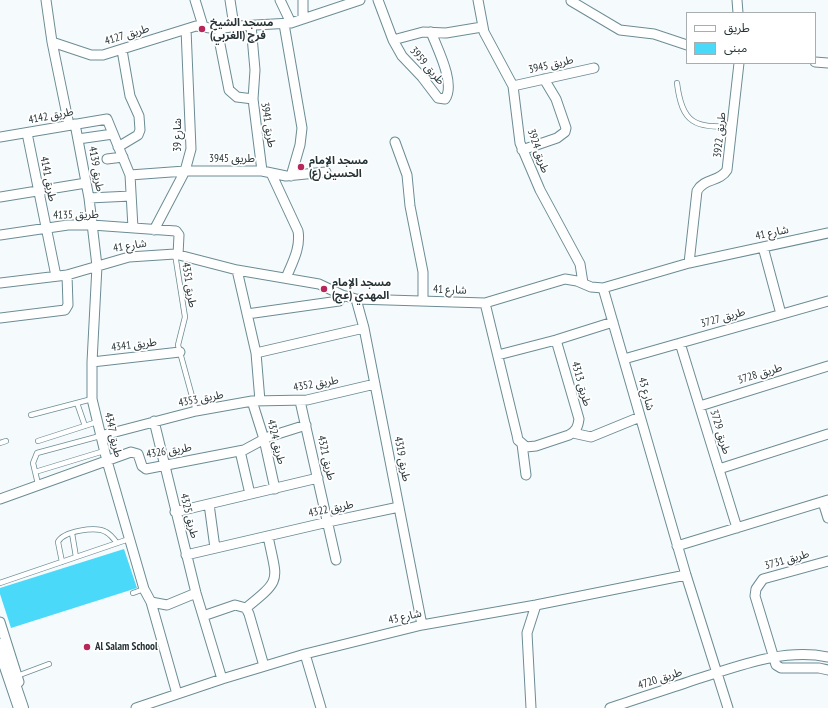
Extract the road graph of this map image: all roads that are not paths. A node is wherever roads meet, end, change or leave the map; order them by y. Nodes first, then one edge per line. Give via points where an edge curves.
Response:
1 (46, 0) edge
2 (195, 0) edge
3 (230, 0) edge
4 (280, 0) edge
5 (303, 0) edge
6 (360, 0) edge
7 (378, 0) edge
8 (478, 0) edge
9 (737, 0) edge
10 (571, 1) edge
11 (738, 12) edge
12 (304, 19) junction
13 (288, 23) junction
14 (251, 25) junction
15 (203, 26) junction
16 (234, 26) junction
17 (482, 27) junction
18 (186, 29) junction
19 (217, 29) junction
20 (431, 32) junction
21 (393, 40) junction
22 (52, 42) junction
23 (686, 45) edge
24 (122, 50) junction
25 (816, 62) edge
26 (828, 63) edge
27 (739, 64) edge
28 (594, 68) dead end
29 (544, 79) junction
30 (677, 84) dead end
31 (513, 86) junction
32 (253, 100) junction
33 (72, 124) junction
34 (733, 126) junction
35 (27, 133) junction
36 (113, 134) junction
37 (0, 137) edge
38 (78, 139) junction
39 (395, 142) dead end
40 (118, 147) junction
41 (522, 150) junction
42 (122, 157) junction
43 (107, 159) dead end
44 (185, 171) junction
45 (267, 172) junction
46 (326, 172) dead end
47 (130, 175) junction
48 (291, 176) junction
49 (86, 183) junction
50 (39, 190) junction
51 (0, 196) edge
52 (131, 196) junction
53 (89, 198) junction
54 (92, 225) junction
55 (46, 228) junction
56 (133, 228) junction
57 (154, 230) junction
58 (828, 233) edge
59 (0, 235) edge
60 (763, 247) junction
61 (177, 254) junction
62 (689, 263) junction
63 (97, 266) junction
64 (236, 270) junction
65 (67, 275) junction
66 (56, 276) junction
67 (286, 278) junction
68 (0, 283) edge
69 (582, 283) junction
70 (603, 288) junction
71 (342, 295) junction
72 (356, 299) junction
73 (423, 301) junction
74 (828, 301) edge
75 (485, 303) junction
76 (247, 314) junction
77 (781, 314) junction
78 (0, 318) edge
79 (613, 322) junction
80 (364, 328) junction
81 (556, 340) junction
82 (680, 343) junction
83 (180, 352) junction
84 (256, 353) junction
85 (498, 355) junction
86 (624, 359) junction
87 (92, 362) junction
88 (828, 366) edge
89 (375, 384) junction
90 (92, 399) junction
91 (256, 401) junction
92 (300, 401) junction
93 (77, 403) junction
94 (700, 406) junction
95 (196, 411) junction
96 (31, 415) dead end
97 (640, 417) junction
98 (154, 421) junction
99 (97, 422) junction
100 (306, 425) junction
101 (85, 426) junction
102 (573, 433) junction
103 (828, 434) edge
104 (100, 436) junction
105 (264, 439) junction
106 (6, 441) dead end
107 (38, 441) dead end
108 (0, 443) edge
109 (522, 444) junction
110 (104, 451) junction
111 (240, 451) junction
112 (106, 461) junction
113 (164, 465) junction
114 (719, 469) junction
115 (35, 472) junction
116 (526, 475) dead end
117 (318, 478) junction
118 (38, 484) junction
119 (275, 488) junction
120 (250, 494) junction
121 (0, 499) edge
122 (825, 501) edge
123 (209, 504) junction
124 (399, 507) junction
125 (175, 512) junction
126 (828, 518) edge
127 (328, 522) junction
128 (737, 528) junction
129 (72, 533) junction
130 (268, 536) junction
131 (129, 539) junction
132 (117, 543) junction
133 (677, 546) junction
134 (215, 548) junction
135 (186, 555) junction
136 (76, 557) junction
137 (336, 560) dead end
138 (828, 560) edge
139 (62, 562) junction
140 (686, 575) junction
141 (0, 583) edge
142 (144, 589) junction
143 (133, 593) dead end
144 (196, 593) junction
145 (151, 602) junction
146 (536, 605) junction
147 (246, 608) junction
148 (203, 616) junction
149 (0, 622) edge
150 (422, 625) junction
151 (0, 646) edge
152 (305, 654) junction
153 (772, 657) junction
154 (828, 657) edge
155 (48, 664) dead end
156 (264, 666) junction
157 (828, 670) edge
158 (717, 673) junction
159 (17, 676) junction
160 (222, 679) junction
161 (177, 694) junction
162 (21, 708) edge
163 (28, 708) edge
164 (138, 708) edge
165 (321, 708) edge
166 (532, 708) edge
167 (610, 708) edge
168 (728, 708) edge

1 - 22 street, طريق 4139
2 - 15 street
3 - 16 street
4 - 13 street
5 - 12 street
6 - 12 street
7 - 21 street, طريق 3959
8 - 17 street, طريق 3924
9 - 11 street
10 - 23 street via 620,30 654,34
12 - 13 street
13 - 14 street
13 - 48 street via 302,128
14 - 16 street
14 - 32 street via 255,70
15 - 18 street
15 - 19 street
16 - 19 street
17 - 20 street via 446,33
17 - 31 street, طريق 3924
18 - 24 street, طريق 4127
18 - 44 street, شارع 39 via 191,149
19 - 32 street, طريق 3941 via 229,90 237,96
20 - 21 street
20 - 21 street, طريق 3959 via 448,78 448,94 445,99 438,98 402,56
22 - 24 street, طريق 4127 via 91,55
22 - 33 street, طريق 4139
24 - 40 street via 130,96 138,116 140,130 138,135
25 - 26 street
27 - 34 street, طريق 3922
28 - 29 street, طريق 3945
29 - 31 street, طريق 3945
29 - 41 street via 556,99 566,132 557,138
30 - 34 lane via 682,109 693,122 710,127
31 - 41 street, طريق 3924 via 518,136
32 - 45 street, طريق 3941
33 - 35 street, طريق 4142
33 - 36 street, طريق 4142 via 107,119
33 - 38 street, طريق 4139
34 - 62 street, طريق 3922 via 727,170 722,176 703,184 697,191
35 - 37 street, طريق 4142
35 - 50 street, طريق 4141
36 - 38 street
36 - 40 street
38 - 49 street, طريق 4139
39 - 73 street via 407,176 423,272
40 - 42 street
41 - 69 street, طريق 3924 via 540,190 580,264
42 - 43 street
42 - 47 street
44 - 45 street, طريق 3945
44 - 47 street, طريق 3945
44 - 57 street, شارع 39
45 - 48 street, طريق 3945
45 - 67 street, طريق 3941 via 300,238
46 - 48 street, طريق 3945
47 - 52 street
49 - 50 street
49 - 53 street, طريق 4139
50 - 51 street
50 - 55 street, طريق 4141
52 - 53 street
52 - 56 street
53 - 54 street, طريق 4139
54 - 55 street, طريق 4135
54 - 56 street, طريق 4135
54 - 63 street, طريق 4139
55 - 59 street, طريق 4135
55 - 66 street, طريق 4141
56 - 57 street, طريق 4135
57 - 61 street via 178,232
58 - 60 street, شارع 41
60 - 62 street, شارع 41
60 - 77 street
61 - 63 street, شارع 41 via 129,257
61 - 64 street, شارع 41
61 - 83 lane, طريق 4351 via 185,317 178,340
62 - 70 street, شارع 41
63 - 65 street, شارع 41
63 - 87 street, طريق 4347
64 - 67 street, شارع 41
64 - 76 street
65 - 66 street, شارع 41
65 - 78 street via 68,304 65,310
66 - 68 street, شارع 41
67 - 71 street, شارع 41 via 319,284
69 - 70 street, شارع 41
69 - 75 street, شارع 41 via 571,279 558,280
70 - 79 street, شارع 43
71 - 72 street, شارع 41
71 - 76 street via 339,301
72 - 73 street, شارع 41
72 - 80 street, طريق 4319
73 - 75 street, شارع 41
74 - 77 street, طريق 3727
75 - 85 street
76 - 84 street
77 - 82 street, طريق 3727
79 - 81 street
79 - 86 street, شارع 43
80 - 84 street
80 - 89 street, طريق 4319
81 - 85 street
81 - 102 street, طريق 4313 via 579,419
82 - 86 street, طريق 3727
82 - 94 street, طريق 3729
83 - 87 street, طريق 4341
83 - 95 lane, طريق 4351
84 - 91 street
85 - 109 street via 517,436
86 - 97 street, شارع 43
87 - 90 street, طريق 4347
88 - 94 street, طريق 3728
89 - 92 street, طريق 4352
89 - 124 street, طريق 4319
90 - 93 lane
90 - 99 street, طريق 4347
91 - 92 street, طريق 4352
91 - 95 street, طريق 4353
91 - 105 street, طريق 4324
92 - 100 street, طريق 4321
93 - 96 lane
93 - 101 lane
94 - 114 street, طريق 3729
95 - 98 street, طريق 4353
97 - 102 street via 591,437
97 - 133 street, شارع 43
98 - 104 street, طريق 4353
98 - 113 street, طريق 4325
99 - 101 lane
99 - 104 street, طريق 4347
100 - 105 street, طريق 4326
100 - 117 street, طريق 4321
101 - 107 lane
102 - 109 street via 531,448
103 - 114 street
104 - 110 street, طريق 4347
104 - 115 lane via 40,451 33,459
105 - 111 street, طريق 4326
105 - 119 street, طريق 4324
106 - 108 lane
109 - 116 street
110 - 112 street, طريق 4347
110 - 115 lane
111 - 113 street, طريق 4326
111 - 120 street
112 - 113 street, طريق 4326 via 133,452 138,454 144,468
112 - 118 street, طريق 4326
112 - 131 street, طريق 4347
113 - 125 street, طريق 4325
114 - 128 street, طريق 3729
115 - 118 lane
117 - 119 street
117 - 127 street, طريق 4321
118 - 121 street, طريق 4326
119 - 120 street
120 - 123 street
122 - 126 street
122 - 128 street
123 - 125 street
123 - 134 street
124 - 127 street, طريق 4322
124 - 150 street, طريق 4319
125 - 135 street, طريق 4325
127 - 130 street, طريق 4322
127 - 137 street, طريق 4321
128 - 133 street
129 - 132 lane via 91,529 101,530 107,532
129 - 136 lane
129 - 139 lane via 62,536 58,542
130 - 134 street, طريق 4322
130 - 147 street via 275,571 274,582
131 - 132 lane
131 - 142 street, طريق 4347
132 - 136 lane
133 - 140 street, شارع 43
134 - 135 street, طريق 4322
135 - 144 street, طريق 4325
136 - 139 lane
138 - 153 street, طريق 3731 via 769,576 758,584 755,596
139 - 141 lane
140 - 146 street, شارع 43
140 - 158 street, شارع 43
142 - 143 lane
142 - 145 street, طريق 4347
144 - 145 street via 166,605
144 - 148 street, طريق 4325
145 - 161 street, طريق 4347
146 - 150 street, شارع 43
146 - 166 street via 527,633
147 - 148 street via 235,605
147 - 156 street
148 - 160 street, طريق 4325
149 - 159 street
150 - 152 street, شارع 43
151 - 162 main road
152 - 156 street, شارع 43
152 - 165 street
153 - 154 street
153 - 157 street via 781,668
153 - 158 street
155 - 159 lane
156 - 160 street, شارع 43
158 - 167 street, طريق 4720
158 - 168 street, شارع 43
159 - 163 street
160 - 161 street, شارع 43
161 - 164 street, شارع 43

